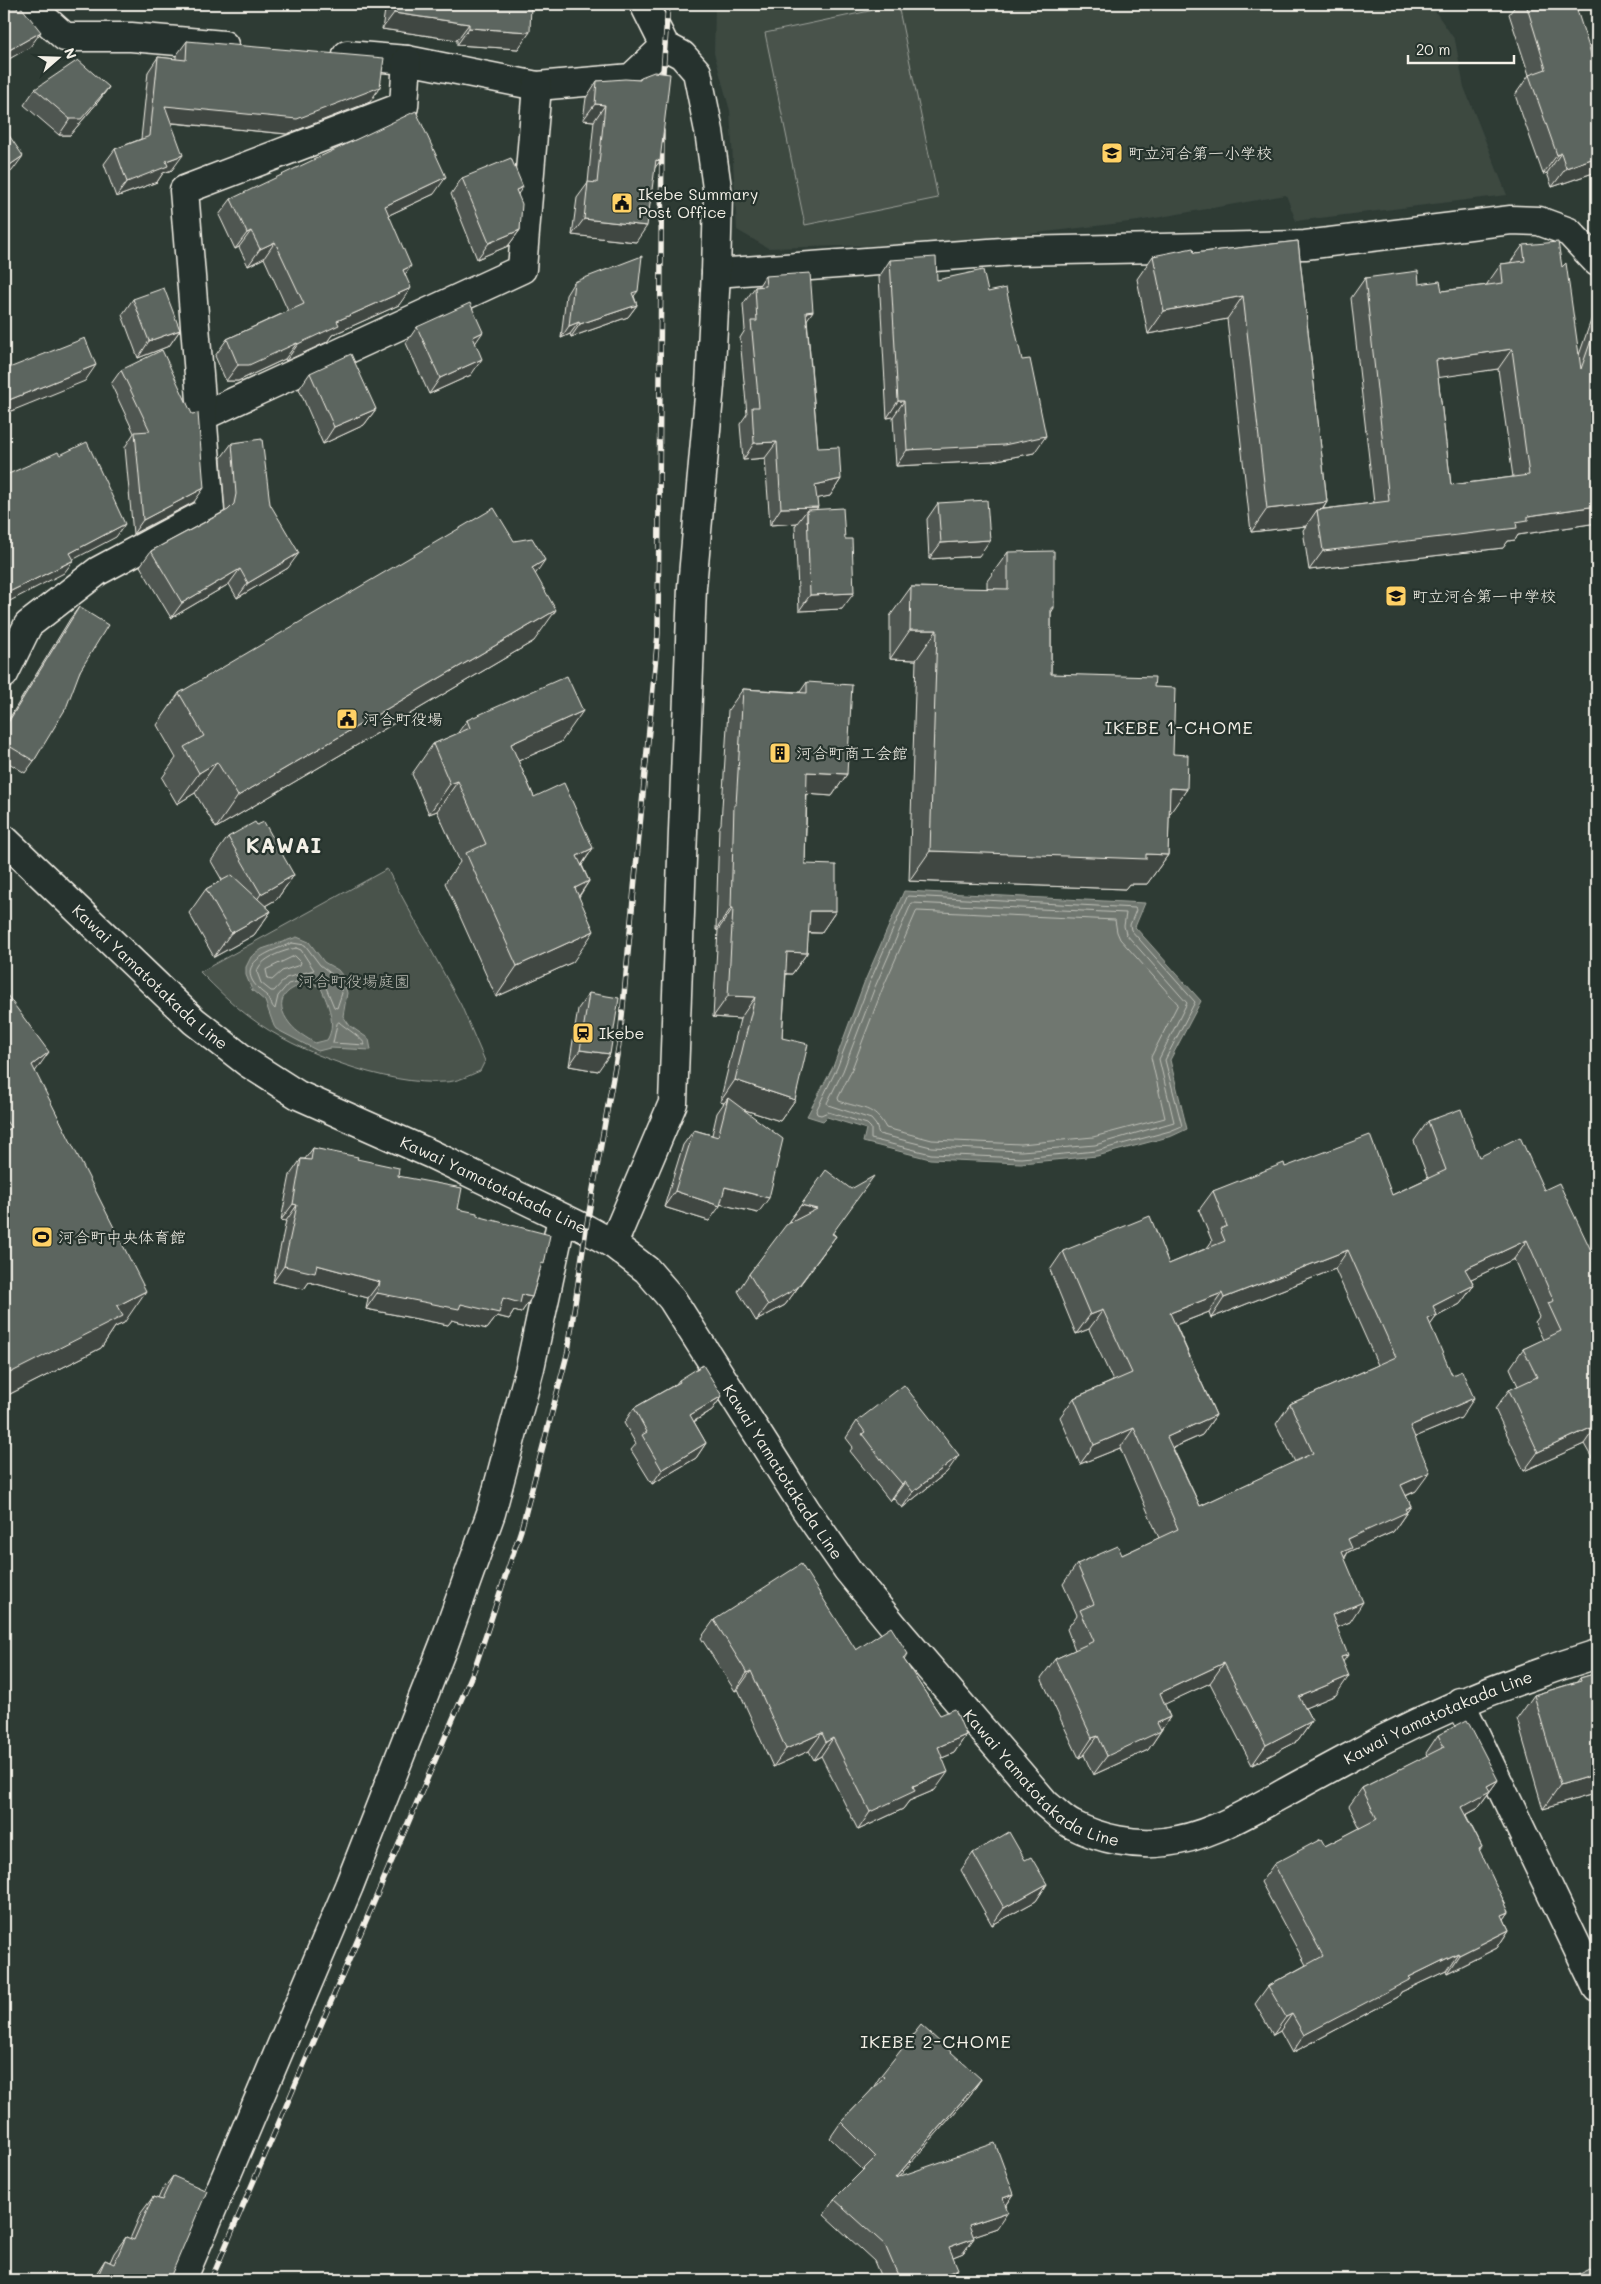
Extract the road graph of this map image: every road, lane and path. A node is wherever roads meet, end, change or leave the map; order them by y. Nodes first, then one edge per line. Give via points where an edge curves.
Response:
1 (28, 4) edge
2 (644, 4) edge
3 (665, 46) junction
4 (250, 47) edge
5 (318, 53) edge
6 (407, 60) junction
7 (537, 86) junction
8 (1597, 262) edge
9 (716, 273) junction
10 (203, 416) junction
11 (4, 674) edge
12 (4, 839) edge
13 (562, 1218) junction
14 (613, 1244) junction
15 (1597, 1654) edge
16 (1460, 1702) junction
17 (1597, 1988) edge
18 (182, 2280) edge

1 - 4 street via 65,37 131,37
2 - 3 street
3 - 7 street via 631,78
3 - 9 street via 682,55 697,72 718,195
5 - 6 street
6 - 7 street
6 - 10 street via 404,106 184,190
7 - 10 street via 522,269
8 - 9 street via 1569,232 1539,221 1511,220 1305,245 1016,251
9 - 14 street via 710,385 692,587 673,1103
10 - 11 street via 210,511 98,571 28,625
12 - 13 street, Kawai Yamatotakada Line via 194,1021 248,1063 298,1095 431,1154
13 - 14 street, Kawai Yamatotakada Line
13 - 18 street via 530,1368 491,1513 444,1644 349,1886
14 - 16 street, Kawai Yamatotakada Line via 647,1270 672,1299 806,1510 847,1568 1046,1804 1072,1825 1129,1842 1166,1842 1194,1835 1228,1823
15 - 16 street, Kawai Yamatotakada Line
16 - 17 street

